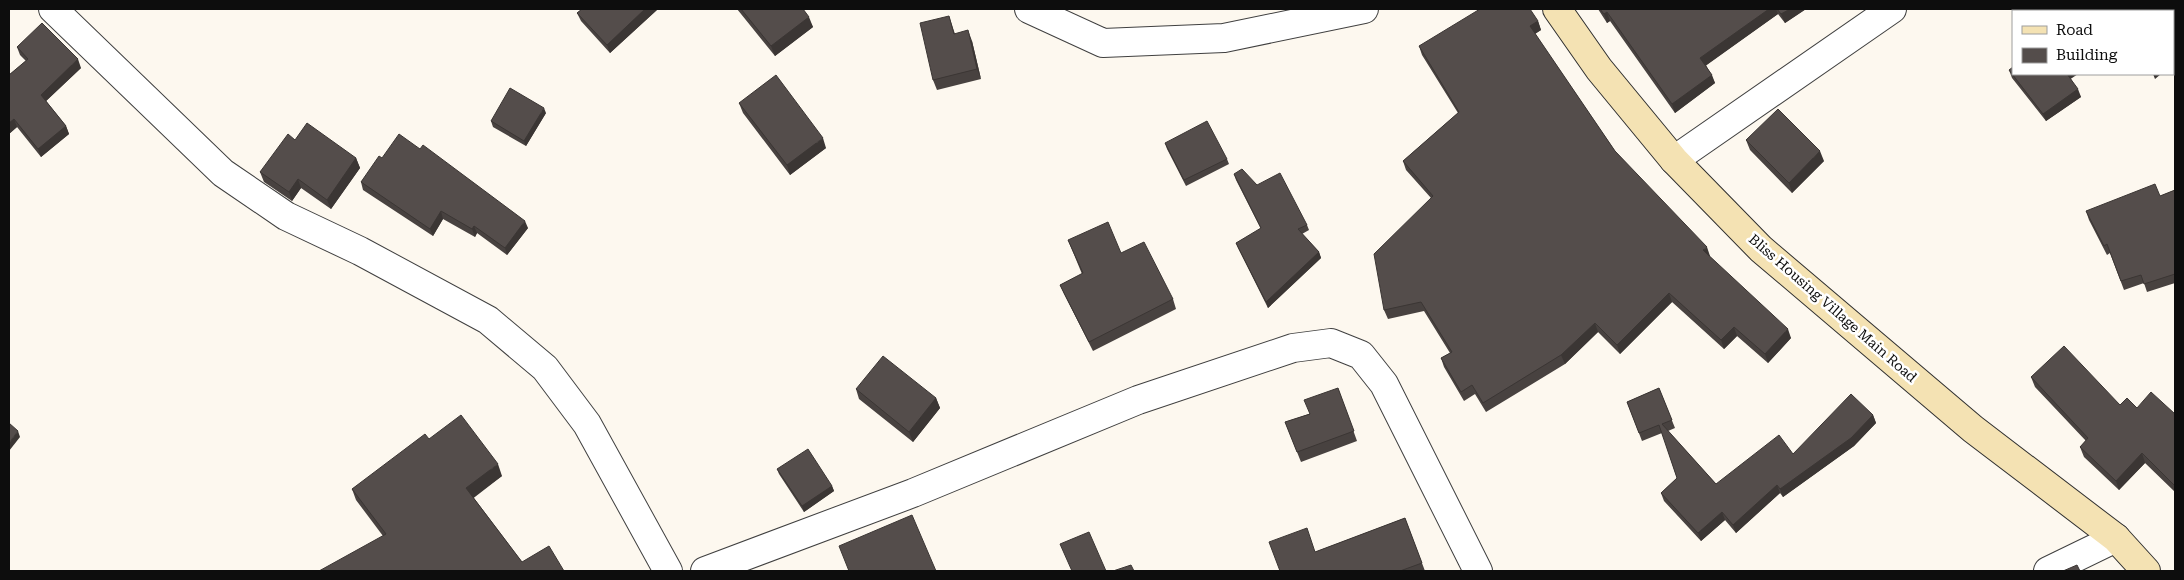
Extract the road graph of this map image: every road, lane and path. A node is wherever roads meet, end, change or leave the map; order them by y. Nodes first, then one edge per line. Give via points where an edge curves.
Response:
1 (54, 9) edge
2 (1029, 9) edge
3 (1364, 9) edge
4 (1557, 9) edge
5 (1892, 9) edge
6 (1674, 160) junction
7 (2116, 538) junction
8 (668, 571) edge
9 (705, 571) edge
10 (1478, 571) edge
11 (2048, 571) edge
12 (2146, 571) edge

1 - 8 street via 223,173 286,216 360,251 488,320 545,368 586,424
2 - 3 street via 1103,43 1224,38
4 - 6 street, Bliss Housing Village Main Road via 1599,69
5 - 6 street
6 - 7 street, Bliss Housing Village Main Road via 1761,249 1973,429
7 - 11 street
7 - 12 street, Bliss Housing Village Main Road
9 - 10 street via 913,493 1138,400 1294,348 1331,343 1361,355 1384,384

